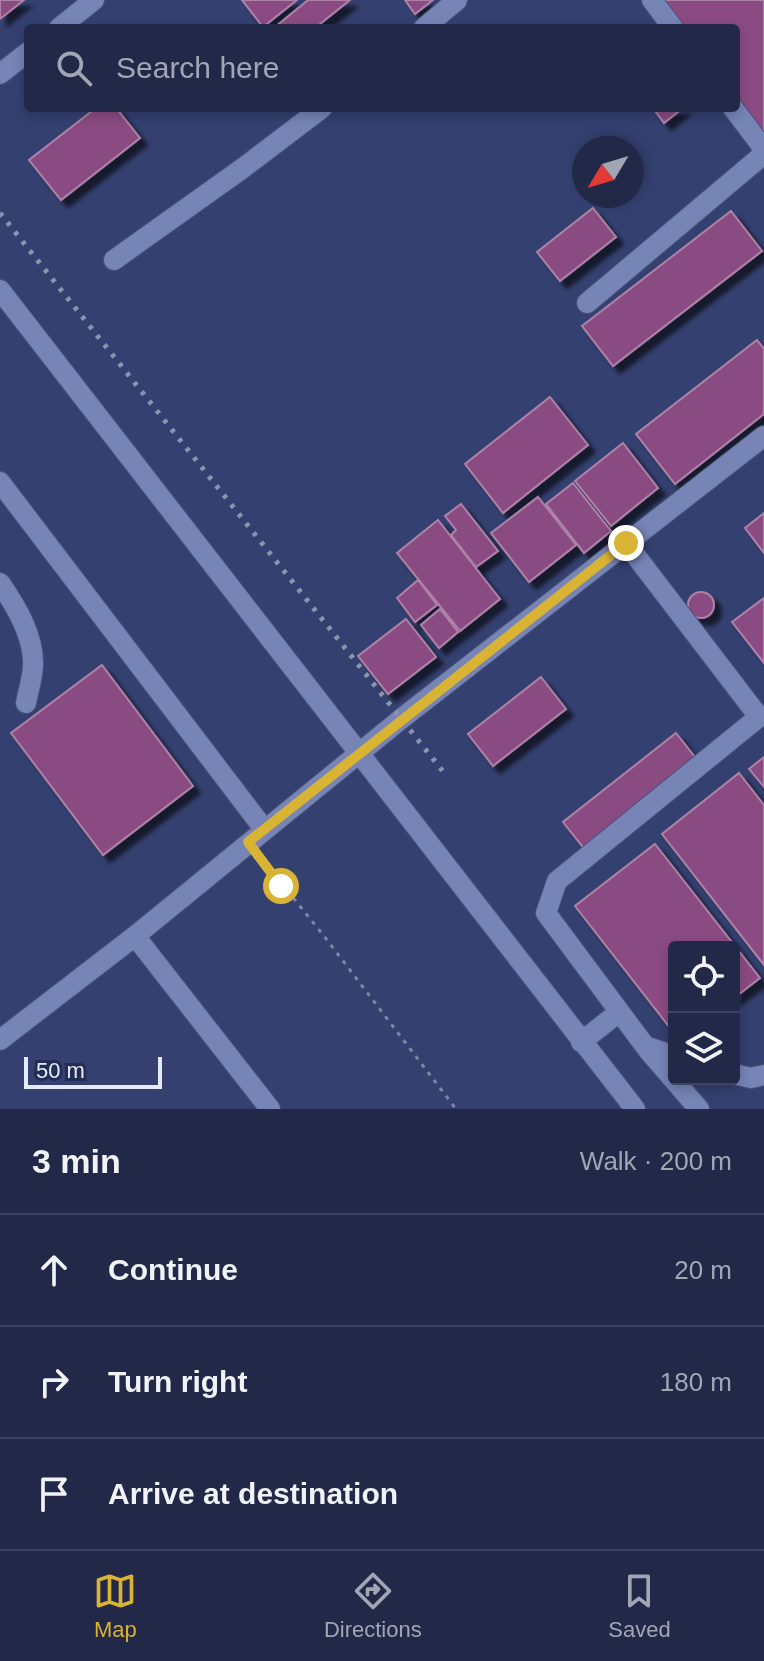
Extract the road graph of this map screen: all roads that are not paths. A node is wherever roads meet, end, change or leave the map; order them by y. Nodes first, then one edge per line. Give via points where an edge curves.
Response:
1 (94, 0) edge
2 (457, 0) edge
3 (652, 0) edge
4 (64, 24) edge
5 (429, 24) edge
6 (670, 24) edge
7 (24, 55) edge
8 (0, 74) edge
9 (317, 112) edge
10 (736, 112) edge
11 (764, 152) edge
12 (114, 260) dead end
13 (0, 290) edge
14 (587, 303) dead end
15 (764, 436) edge
16 (0, 482) edge
17 (626, 543) junction
18 (0, 583) edge
19 (26, 703) dead end
20 (761, 714) edge
21 (358, 754) junction
22 (267, 826) junction
23 (135, 936) junction
24 (618, 1013) junction
25 (0, 1040) edge
26 (581, 1042) junction
27 (645, 1046) junction
28 (668, 1054) edge
29 (740, 1075) edge
30 (764, 1075) edge
31 (270, 1109) edge
32 (635, 1109) edge
33 (699, 1109) edge

1 - 4 lane
2 - 5 lane
3 - 6 lane
7 - 8 lane
9 - 12 lane
10 - 11 lane
11 - 14 lane
13 - 21 lane
15 - 17 lane
16 - 22 lane
17 - 20 lane
17 - 21 lane
18 - 19 lane via 16,605 34,665
20 - 24 lane via 557,881 546,913
21 - 22 lane
21 - 26 lane
22 - 23 lane
23 - 25 lane
23 - 31 lane
24 - 26 lane
24 - 27 lane
26 - 32 lane
27 - 28 lane
27 - 33 lane
29 - 30 lane

